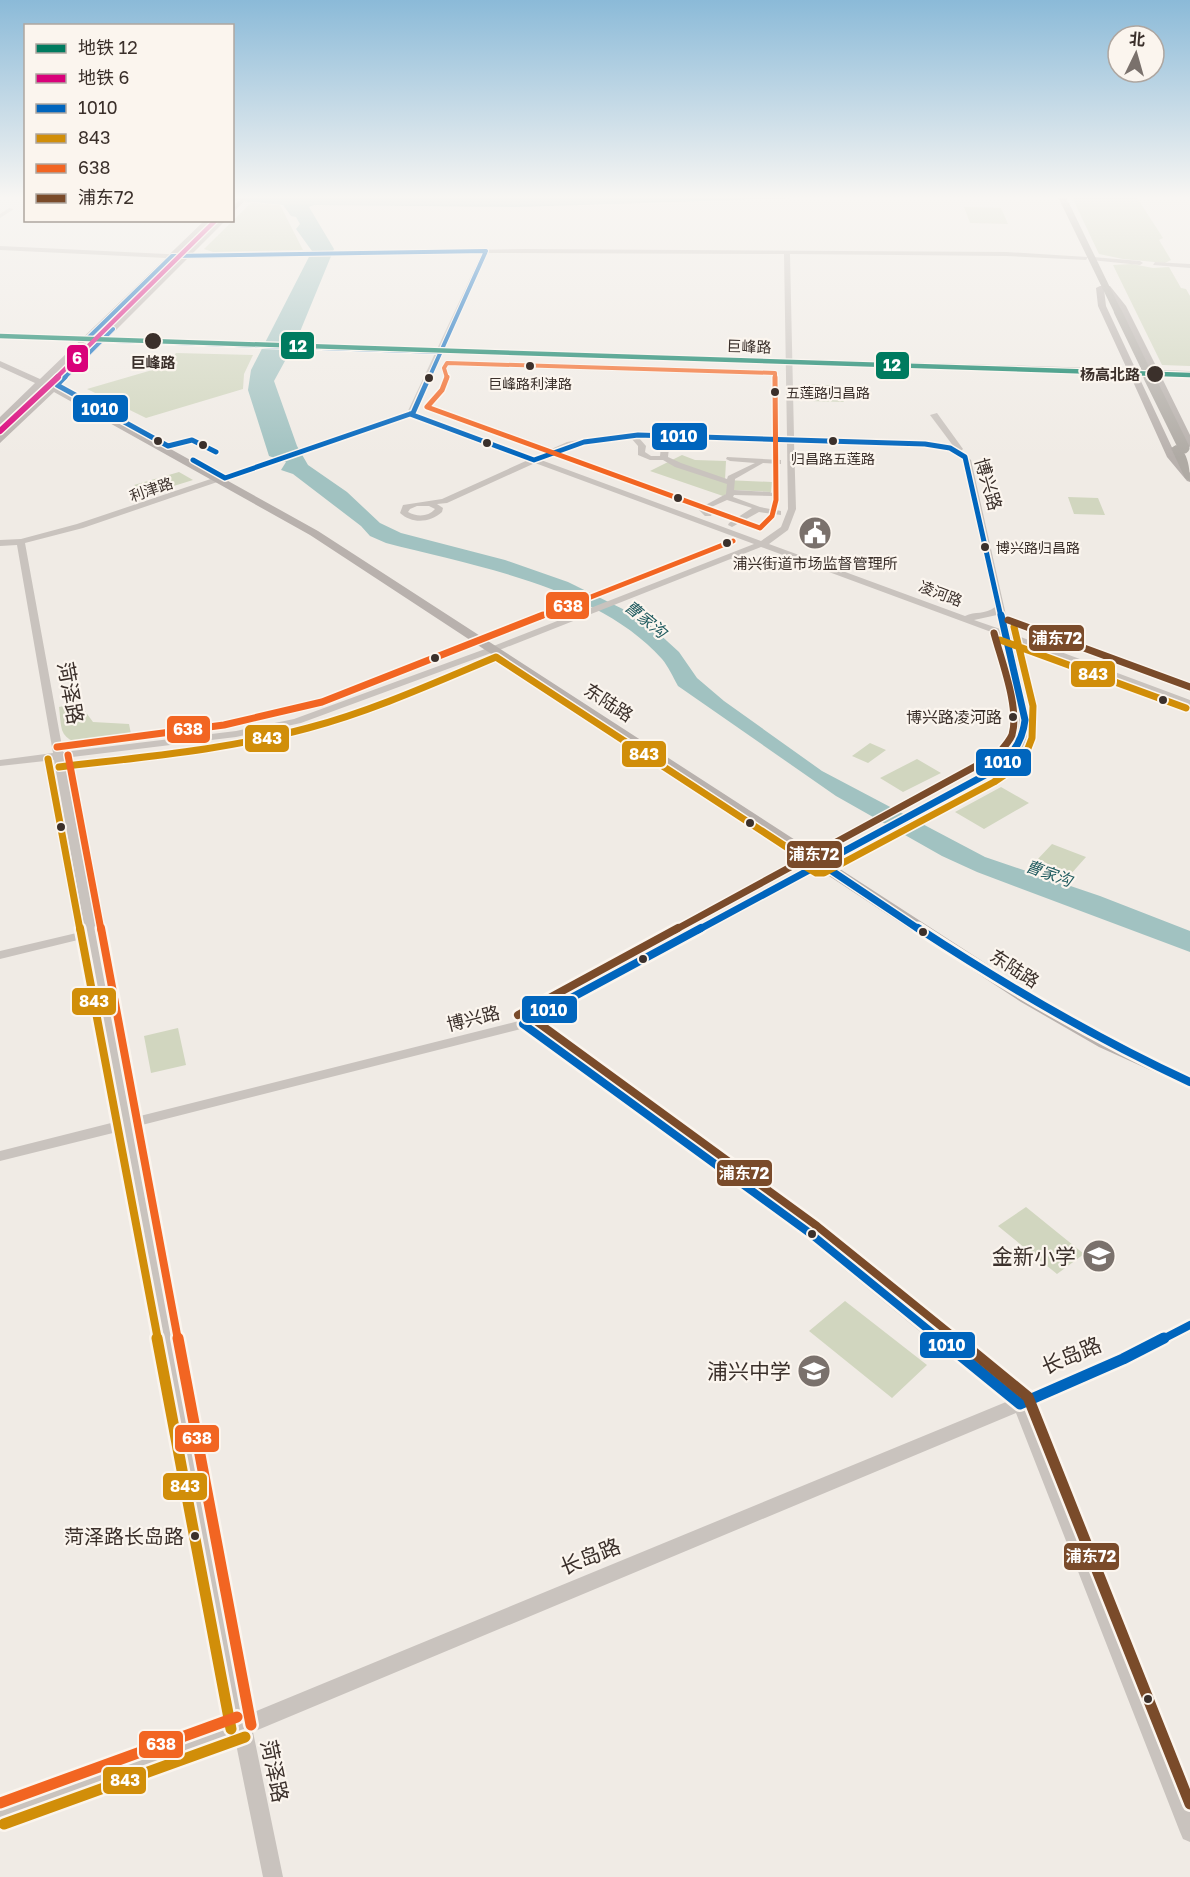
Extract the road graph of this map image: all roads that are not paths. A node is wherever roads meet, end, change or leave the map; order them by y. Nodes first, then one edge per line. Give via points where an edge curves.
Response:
1 (145, 283) edge
2 (160, 283) edge
3 (472, 283) edge
4 (785, 283) edge
5 (1100, 283) edge
6 (1103, 288) junction
7 (86, 340) junction
8 (101, 340) junction
9 (441, 351) junction
10 (0, 362) edge
11 (788, 362) junction
12 (1132, 373) junction
13 (1155, 373) junction
14 (1190, 373) edge
15 (44, 381) junction
16 (56, 387) junction
17 (412, 414) junction
18 (934, 415) dead end
19 (0, 422) edge
20 (634, 437) dead end
21 (666, 437) dead end
22 (0, 440) edge
23 (788, 440) junction
24 (1183, 447) edge
25 (958, 450) junction
26 (664, 458) junction
27 (536, 459) junction
28 (730, 459) dead end
29 (759, 461) junction
30 (1190, 461) edge
31 (778, 462) dead end
32 (222, 479) junction
33 (1190, 479) edge
34 (729, 491) junction
35 (776, 494) dead end
36 (444, 501) junction
37 (426, 503) junction
38 (439, 508) junction
39 (756, 509) junction
40 (778, 513) dead end
41 (708, 514) dead end
42 (732, 525) dead end
43 (21, 542) junction
44 (763, 542) junction
45 (0, 543) edge
46 (1000, 607) junction
47 (969, 617) junction
48 (1005, 632) junction
49 (495, 646) junction
50 (1042, 648) junction
51 (1011, 658) junction
52 (1190, 701) edge
53 (58, 757) junction
54 (0, 763) edge
55 (828, 859) junction
56 (91, 933) junction
57 (0, 955) edge
58 (523, 1024) junction
59 (1190, 1074) edge
60 (1190, 1082) edge
61 (127, 1125) junction
62 (0, 1156) edge
63 (1190, 1325) edge
64 (1020, 1404) junction
65 (241, 1727) junction
66 (0, 1814) edge
67 (1190, 1832) edge
68 (273, 1877) edge

1 - 7 main road
2 - 8 main road
3 - 9 street
4 - 11 street
5 - 6 highway
6 - 12 main road via 1102,306
6 - 13 main road via 1122,306
6 - 24 highway, bridge
7 - 8 main road, 巨峰路
7 - 15 main road
8 - 9 main road, 巨峰路
8 - 16 main road
9 - 11 main road, 巨峰路
9 - 17 street
10 - 15 main road, 东陆路
11 - 12 main road, 巨峰路
11 - 23 street
12 - 13 main road, 巨峰路
12 - 33 main road via 1172,457
13 - 14 main road, 巨峰路
13 - 24 main road
15 - 16 main road, 东陆路
15 - 19 main road
16 - 22 main road
16 - 32 main road, 东陆路
17 - 27 street, 凌河路
17 - 32 street, 利津路
18 - 25 street, 博兴路
20 - 26 street via 642,446 641,453
21 - 26 street
23 - 25 street via 925,444
23 - 27 street via 615,436 570,444
23 - 44 street via 792,513 785,528
24 - 30 highway
24 - 33 highway
25 - 46 street, 博兴路 via 967,460
26 - 34 street
27 - 36 street
27 - 44 street, 凌河路
28 - 29 street
29 - 31 street
29 - 34 street via 731,478
32 - 43 street, 利津路
32 - 49 main road, 东陆路
34 - 35 street
34 - 39 street
34 - 41 street via 702,509
36 - 37 street
36 - 38 street
37 - 38 street
37 - 38 street via 409,506 404,513 412,518 426,518 437,514
39 - 40 street
39 - 42 street
43 - 45 street, 利津路
43 - 53 street, 菏泽路
44 - 47 street, 凌河路
44 - 48 street, 凌河路
44 - 49 street
46 - 47 street via 995,614
46 - 48 street, 博兴路
47 - 48 street, 凌河路
48 - 50 street, 凌河路
48 - 51 street, 博兴路
48 - 52 street, 凌河路
49 - 53 street via 325,712 283,724
49 - 55 main road, 东陆路
50 - 51 street via 1022,649
50 - 52 street, 凌河路
51 - 55 street, 博兴路 via 1025,720 1020,744 1010,758
53 - 54 street
53 - 56 street, 菏泽路
55 - 58 street, 博兴路
55 - 59 main road, 东陆路 via 1062,1012
55 - 60 main road, 东陆路 via 1056,1017
56 - 57 street
56 - 61 street, 菏泽路
58 - 61 street, 博兴路
58 - 64 street via 811,1234
61 - 62 street, 博兴路
61 - 65 street, 菏泽路
63 - 64 street, 长岛路
64 - 65 street, 长岛路
64 - 67 street
65 - 66 street, 长岛路
65 - 68 street, 菏泽路

